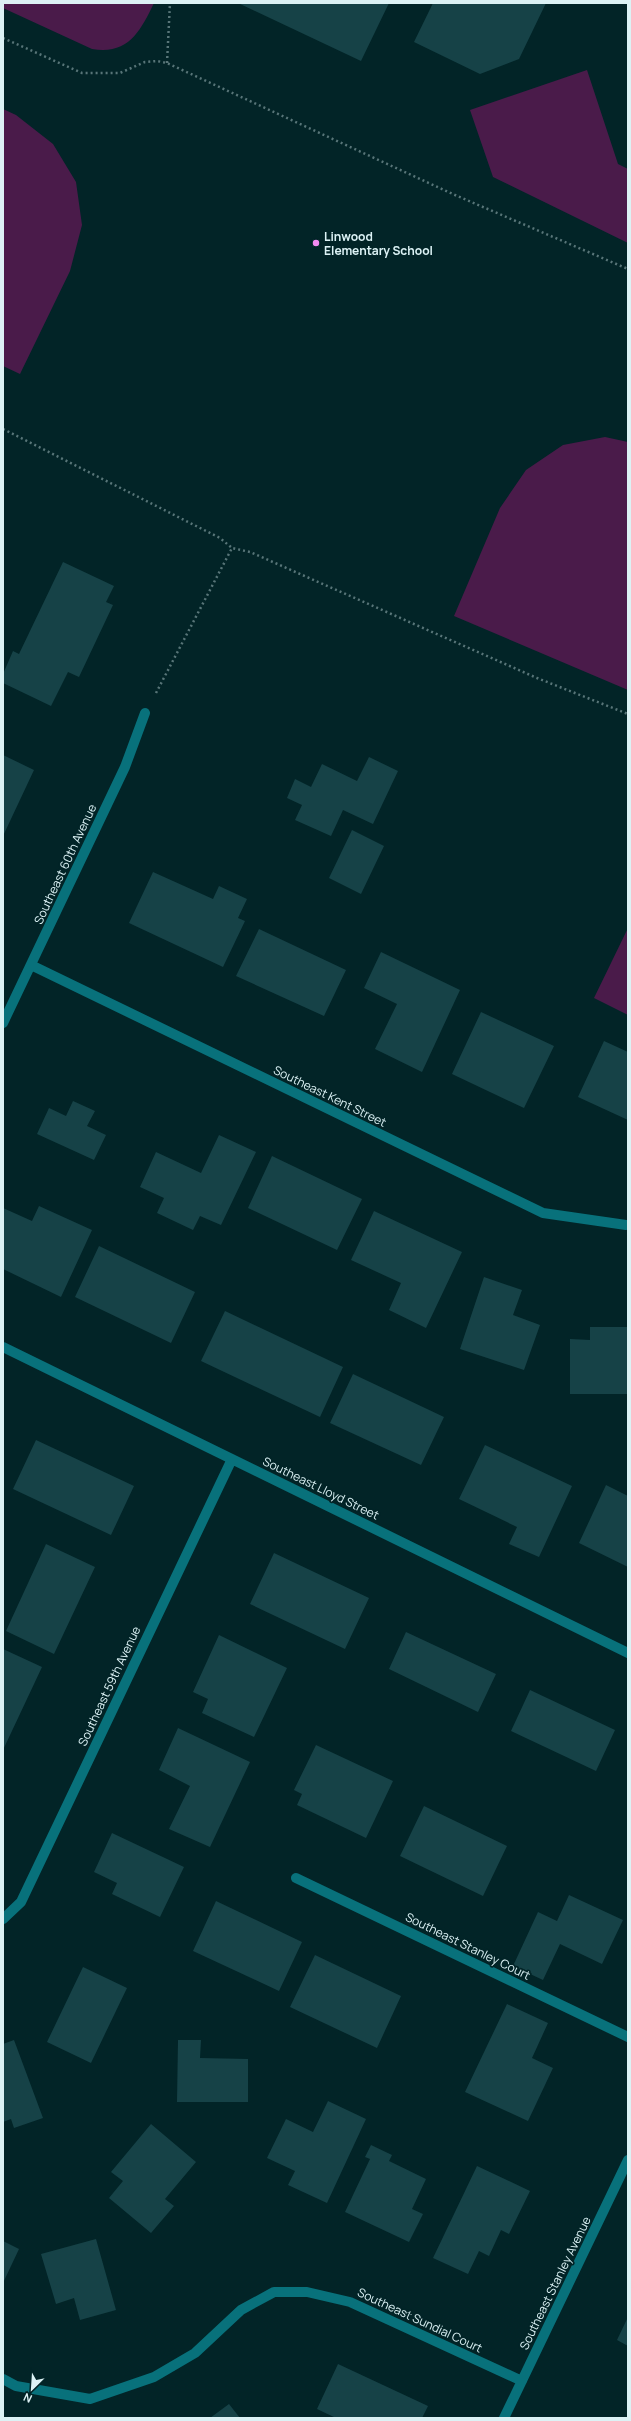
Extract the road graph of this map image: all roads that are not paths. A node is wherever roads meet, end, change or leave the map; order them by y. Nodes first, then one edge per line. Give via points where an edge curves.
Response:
1 (145, 713) road end
2 (31, 965) junction
3 (3, 1023) edge
4 (626, 1226) dead end
5 (3, 1346) edge
6 (232, 1459) junction
7 (628, 1653) edge
8 (296, 1878) dead end
9 (3, 1919) edge
10 (628, 2037) edge
11 (628, 2160) edge
12 (3, 2379) edge
13 (522, 2381) junction
14 (504, 2418) edge

1 - 2 street, Southeast 60th Avenue via 125,767
2 - 3 street, Southeast 60th Avenue
2 - 4 street, Southeast Kent Street via 543,1213
5 - 6 street, Southeast Lloyd Street
6 - 7 street, Southeast Lloyd Street
6 - 9 street, Southeast 59th Avenue via 21,1902
8 - 10 street, Southeast Stanley Court
11 - 13 street, Southeast Stanley Avenue
12 - 13 street, Southeast Sundial Court via 16,2386 90,2399 154,2378 195,2353 241,2310 274,2292 308,2292 350,2302
13 - 14 street, Southeast Stanley Avenue

